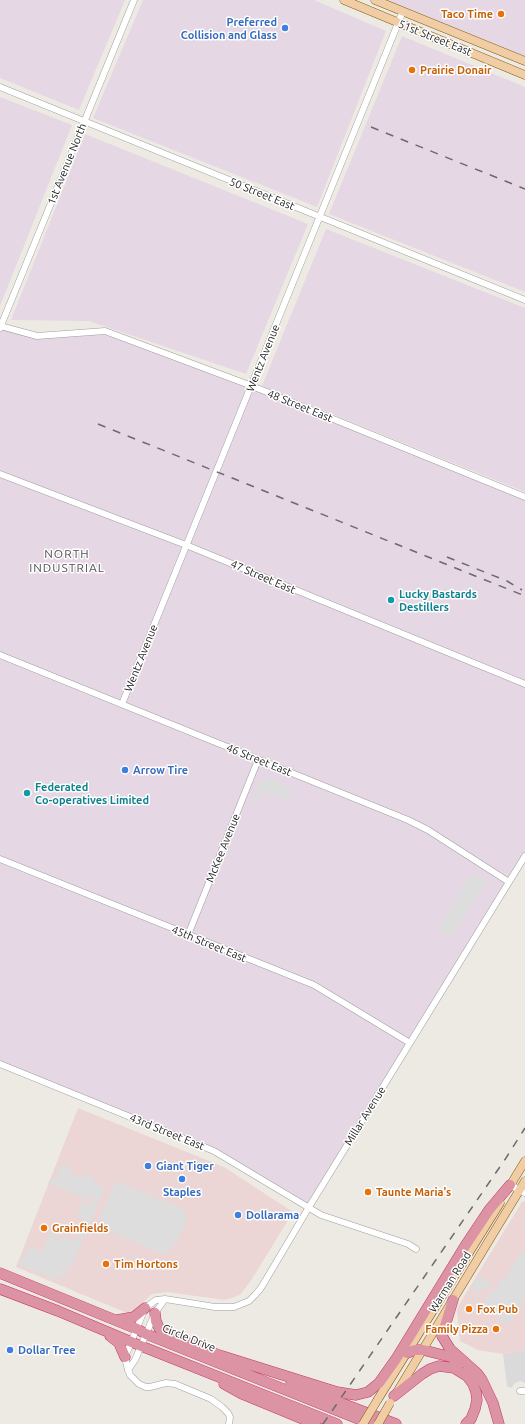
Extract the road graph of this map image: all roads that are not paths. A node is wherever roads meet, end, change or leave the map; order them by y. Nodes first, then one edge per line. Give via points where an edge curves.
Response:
1 (134, 0) edge
2 (344, 0) edge
3 (376, 0) edge
4 (403, 11) junction
5 (399, 23) junction
6 (525, 61) edge
7 (525, 75) edge
8 (0, 87) edge
9 (84, 121) junction
10 (320, 218) junction
11 (525, 300) edge
12 (0, 327) edge
13 (252, 386) junction
14 (0, 474) edge
15 (525, 497) edge
16 (186, 545) junction
17 (0, 656) edge
18 (525, 684) edge
19 (122, 704) junction
20 (258, 760) junction
21 (525, 856) edge
22 (0, 859) edge
23 (509, 882) junction
24 (188, 935) junction
25 (410, 1043) junction
26 (0, 1064) edge
27 (525, 1161) edge
28 (525, 1181) edge
29 (518, 1189) edge
30 (309, 1207) junction
31 (416, 1249) dead end
32 (0, 1273) edge
33 (0, 1289) edge
34 (164, 1299) junction
35 (453, 1300) junction
36 (145, 1308) junction
37 (155, 1313) junction
38 (115, 1320) junction
39 (94, 1326) junction
40 (137, 1329) junction
41 (148, 1331) junction
42 (166, 1334) junction
43 (136, 1344) junction
44 (423, 1350) junction
45 (406, 1353) junction
46 (219, 1355) junction
47 (126, 1357) junction
48 (180, 1361) junction
49 (471, 1368) junction
50 (128, 1370) junction
51 (326, 1397) junction
52 (392, 1400) junction
53 (295, 1416) junction
54 (229, 1424) edge
55 (309, 1424) edge
56 (315, 1424) edge
57 (337, 1424) edge
58 (363, 1424) edge
59 (371, 1424) edge
60 (378, 1424) edge
61 (396, 1424) edge
62 (405, 1424) edge
63 (466, 1424) edge
64 (499, 1424) edge

1 - 9 street, 1st Avenue North
2 - 5 main road, 51st Street East
3 - 4 main road, 51st Street East
4 - 5 street, Wentz Avenue
4 - 6 main road, 51st Street East
5 - 7 main road, 51st Street East
5 - 10 street, Wentz Avenue
8 - 9 street, 50 Street East
9 - 10 street, 50 Street East
9 - 12 street, 1st Avenue North
10 - 11 street, 50 Street East
10 - 13 street, Wentz Avenue
12 - 13 street, 48 Street East via 37,336 105,331
13 - 15 street, 48 Street East
13 - 16 street, Wentz Avenue
14 - 16 street, 47 Street East
16 - 18 street, 47 Street East
16 - 19 street, Wentz Avenue
17 - 19 street, 46 Street East
19 - 20 street, 46 Street East
20 - 23 street, 46 Street East via 418,825
20 - 24 street, McKee Avenue
21 - 23 street, Millar Avenue
22 - 24 street, 45th Street East
23 - 25 street, Millar Avenue
24 - 25 street, 45th Street East via 314,985
25 - 30 street, Millar Avenue
26 - 30 street, 43rd Street East via 214,1151
27 - 29 main road, Warman Road
28 - 29 main road, Warman Road
29 - 35 main road, Warman Road
29 - 45 main road, Warman Road
29 - 46 highway via 489,1210 396,1359 379,1383 368,1392 356,1395 337,1392
30 - 31 street, 43rd Street East via 321,1215 408,1244
30 - 34 street, Millar Avenue via 261,1288 249,1301 234,1307 215,1307
32 - 38 highway
33 - 39 highway
34 - 36 street via 156,1300
34 - 37 street
35 - 44 main road, Warman Road
35 - 49 highway via 442,1336 450,1349
36 - 38 highway via 134,1317
36 - 40 street
37 - 41 street
37 - 42 highway via 159,1328
38 - 40 highway
39 - 43 highway
39 - 47 highway via 119,1343
40 - 41 highway
40 - 43 street
41 - 42 highway
41 - 43 street
41 - 59 highway, Circle Drive
42 - 46 highway
43 - 47 street
43 - 48 highway
43 - 50 street via 135,1360
44 - 45 highway
44 - 49 highway via 451,1357
44 - 52 main road, Warman Road
45 - 58 main road, Warman Road, bridge
46 - 51 highway
47 - 50 street
48 - 53 highway via 242,1394
48 - 57 highway
49 - 64 highway via 486,1387
50 - 54 street via 142,1386 175,1384 211,1399 228,1413
51 - 61 highway
51 - 62 highway
52 - 60 main road, Warman Road, bridge
52 - 63 highway via 430,1369 439,1366 454,1368 470,1379 476,1392 475,1409
53 - 55 highway
53 - 56 highway

